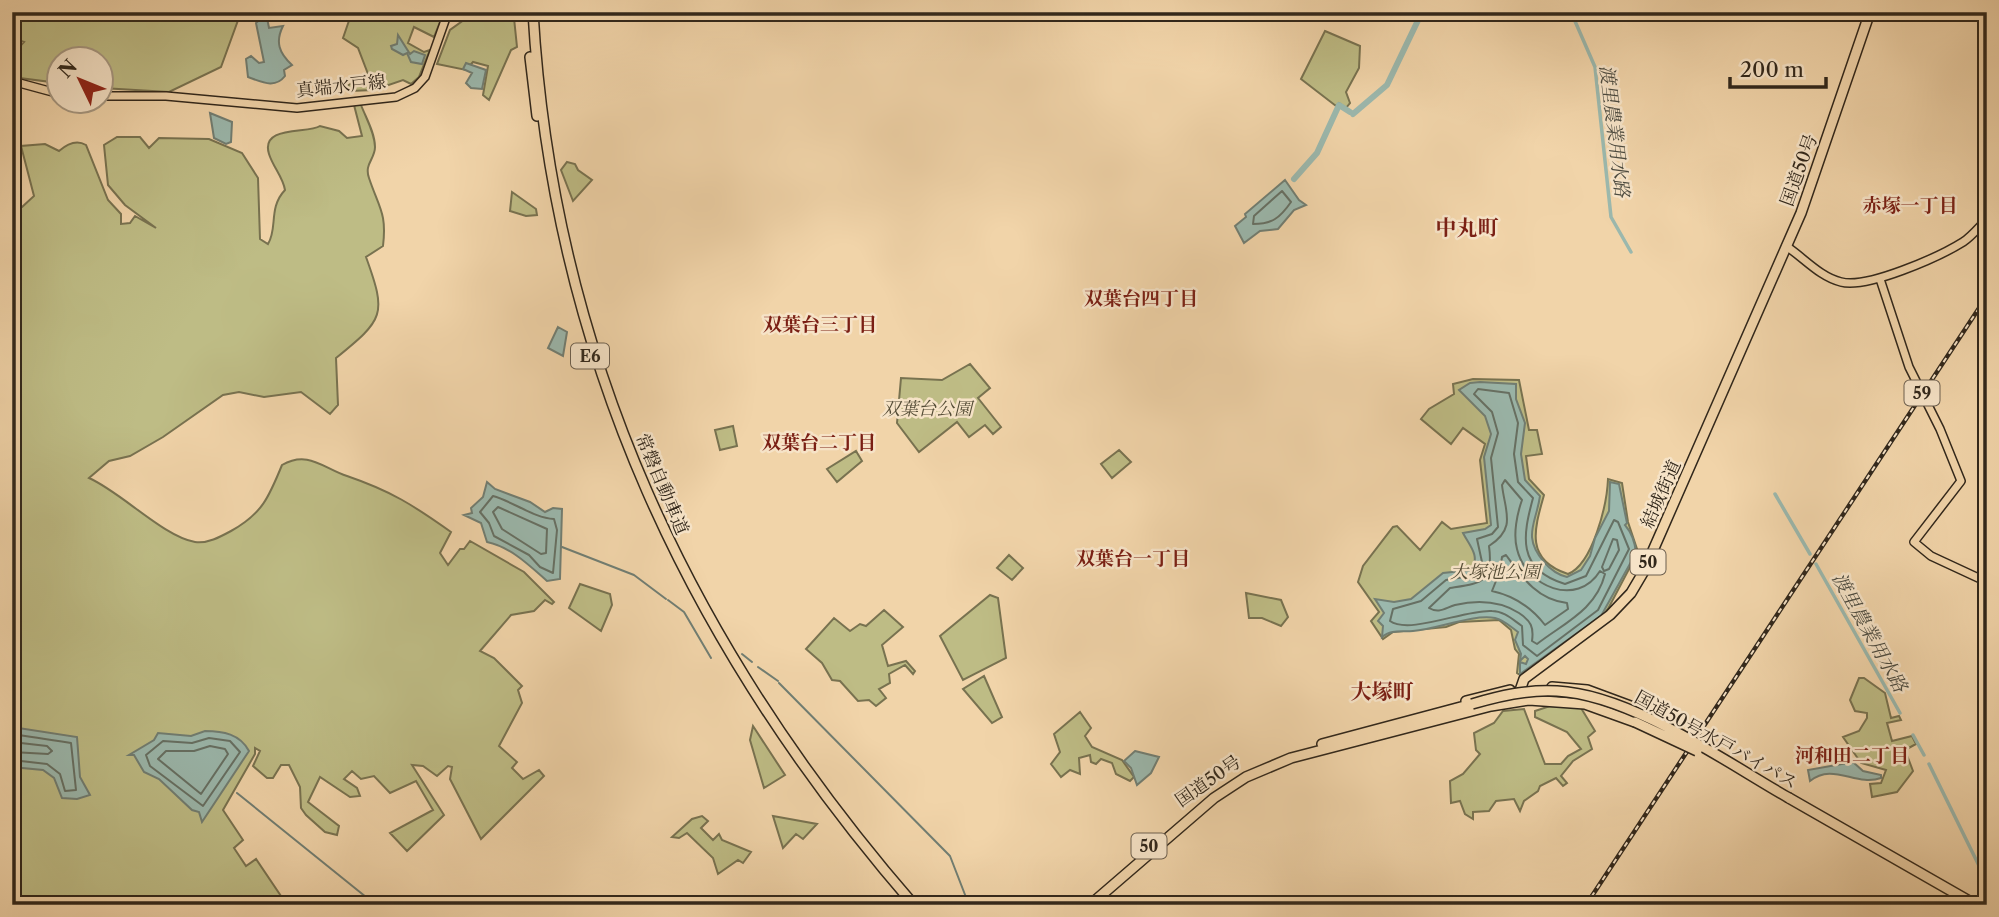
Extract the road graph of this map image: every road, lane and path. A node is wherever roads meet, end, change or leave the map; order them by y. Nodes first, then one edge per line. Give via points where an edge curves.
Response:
1 (448, 12) edge
2 (527, 12) edge
3 (533, 12) edge
4 (1870, 12) edge
5 (12, 81) edge
6 (46, 90) edge
7 (116, 96) edge
8 (1987, 219) edge
9 (1786, 246) junction
10 (1880, 279) junction
11 (1748, 334) joint
12 (1987, 582) edge
13 (1536, 670) junction
14 (739, 677) junction
15 (1524, 679) junction
16 (1540, 687) junction
17 (1519, 689) junction
18 (1492, 694) junction
19 (1516, 702) junction
20 (1472, 706) junction
21 (1338, 743) junction
22 (1698, 751) junction
23 (1720, 759) junction
24 (1788, 800) junction
25 (906, 905) edge
26 (914, 905) edge
27 (1082, 905) edge
28 (1090, 905) edge
29 (1966, 905) edge
30 (1976, 905) edge

1 - 7 main road, 真端水戸線 via 425,77 396,97 297,108
2 - 14 highway, 常磐自動車道 / E6 via 549,190 586,344 656,526
3 - 14 highway, 常磐自動車道 / E6 via 556,199 592,342 625,440 661,524
4 - 9 highway, 国道50号 / 50 via 1816,173
5 - 6 main road
8 - 10 main road via 1958,244
9 - 10 main road via 1839,282
9 - 11 highway, 国道50号 / 50
10 - 12 main road, 59 via 1909,367 1961,481 1914,542 1933,557
11 - 13 highway, 結城街道 / 50 via 1638,582 1606,619
13 - 15 highway, 結城街道 / 50
13 - 16 highway via 1532,682
14 - 25 highway, 常磐自動車道 / E6 via 822,803
14 - 26 highway, 常磐自動車道 / E6 via 800,764
15 - 17 highway, 結城街道 / 50
15 - 18 highway
16 - 17 highway
16 - 23 highway, bridge via 1587,690 1641,710
17 - 18 highway
17 - 19 highway, 結城街道 / 50
18 - 21 highway via 1376,725
19 - 21 highway
19 - 22 highway, bridge via 1585,704
20 - 21 highway, 国道50号水戸バイパス / 50
20 - 22 highway, 国道50号水戸バイパス / 50, bridge via 1533,696 1583,699 1627,712
20 - 23 highway, 国道50号水戸バイパス / 50, bridge via 1541,691 1592,696 1639,713
21 - 27 highway, 国道50号 / 50 via 1280,756 1234,779
21 - 28 highway, 国道50号 / 50 via 1276,764 1228,789
22 - 24 highway, 国道50号水戸バイパス / 50, bridge
23 - 24 highway, 国道50号水戸バイパス / 50, bridge
24 - 29 highway, 国道50号水戸バイパス / 50
24 - 30 highway, 国道50号水戸バイパス / 50

